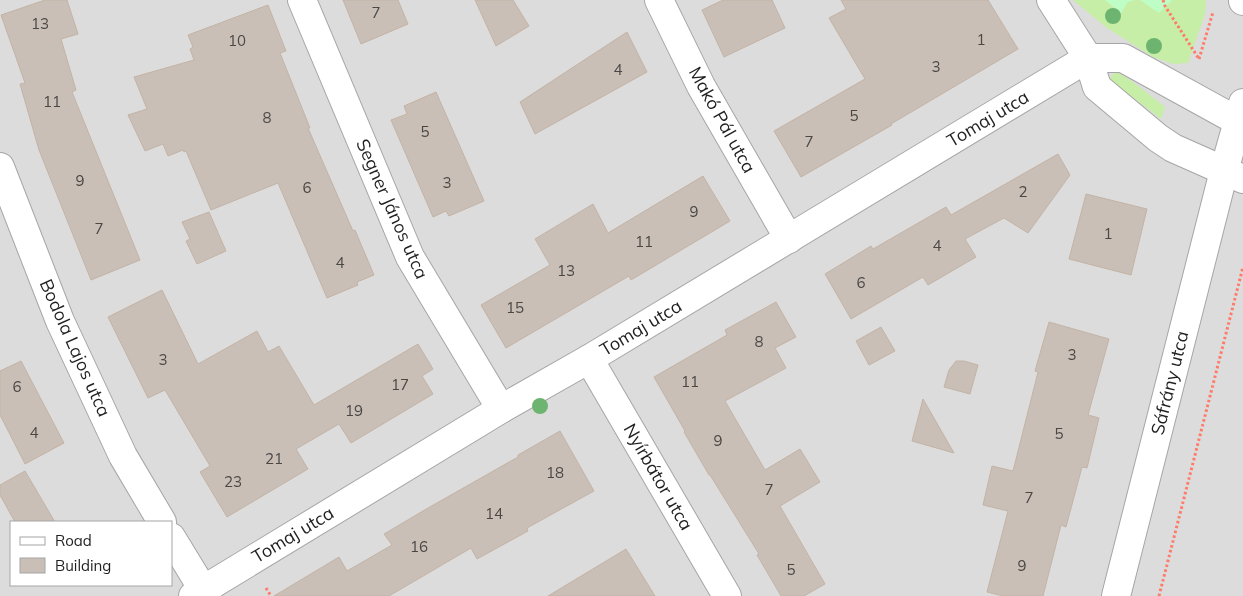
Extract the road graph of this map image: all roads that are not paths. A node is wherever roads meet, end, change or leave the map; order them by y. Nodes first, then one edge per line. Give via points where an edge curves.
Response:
1 (302, 0) edge
2 (658, 0) edge
3 (1051, 0) edge
4 (1088, 58) junction
5 (1241, 116) edge
6 (0, 167) edge
7 (1234, 175) edge
8 (789, 239) junction
9 (589, 359) junction
10 (501, 409) junction
11 (161, 521) edge
12 (172, 539) edge
13 (201, 594) edge
14 (727, 596) edge
15 (1116, 596) edge

1 - 10 street, Segner János utca via 410,257
2 - 8 street, Makó Pál utca via 701,86
3 - 4 street
4 - 5 street via 1123,58
4 - 7 street via 1097,87 1158,138
4 - 8 street, Tomaj utca
5 - 7 street, Sáfrány utca
6 - 11 street, Bodola Lajos utca via 60,321 123,456
7 - 15 street, Sáfrány utca
8 - 9 street, Tomaj utca
9 - 10 street, Tomaj utca
9 - 14 street, Nyírbátor utca
10 - 13 street, Tomaj utca
12 - 13 street

